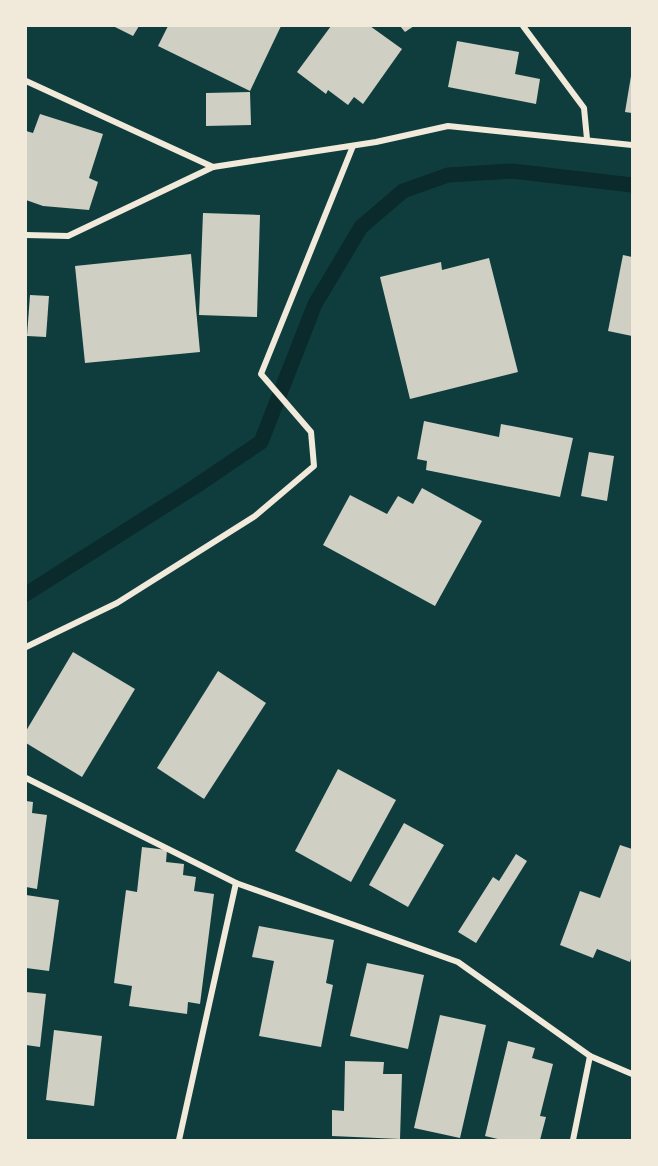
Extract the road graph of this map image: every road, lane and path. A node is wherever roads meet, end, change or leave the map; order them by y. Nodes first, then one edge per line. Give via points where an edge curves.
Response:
1 (523, 26) edge
2 (26, 81) edge
3 (587, 139) junction
4 (633, 145) edge
5 (353, 146) junction
6 (213, 167) junction
7 (26, 236) edge
8 (26, 647) edge
9 (26, 778) edge
10 (236, 883) junction
11 (590, 1056) junction
12 (633, 1074) edge
13 (179, 1140) edge
14 (573, 1140) edge

1 - 3 street via 584,108
2 - 6 street
3 - 4 street
3 - 5 street via 448,126
5 - 6 street
5 - 8 street via 261,374 311,432 314,466 255,516 117,603
6 - 7 street via 69,236
9 - 10 street
10 - 11 street via 458,962
10 - 13 street
11 - 12 street
11 - 14 street

